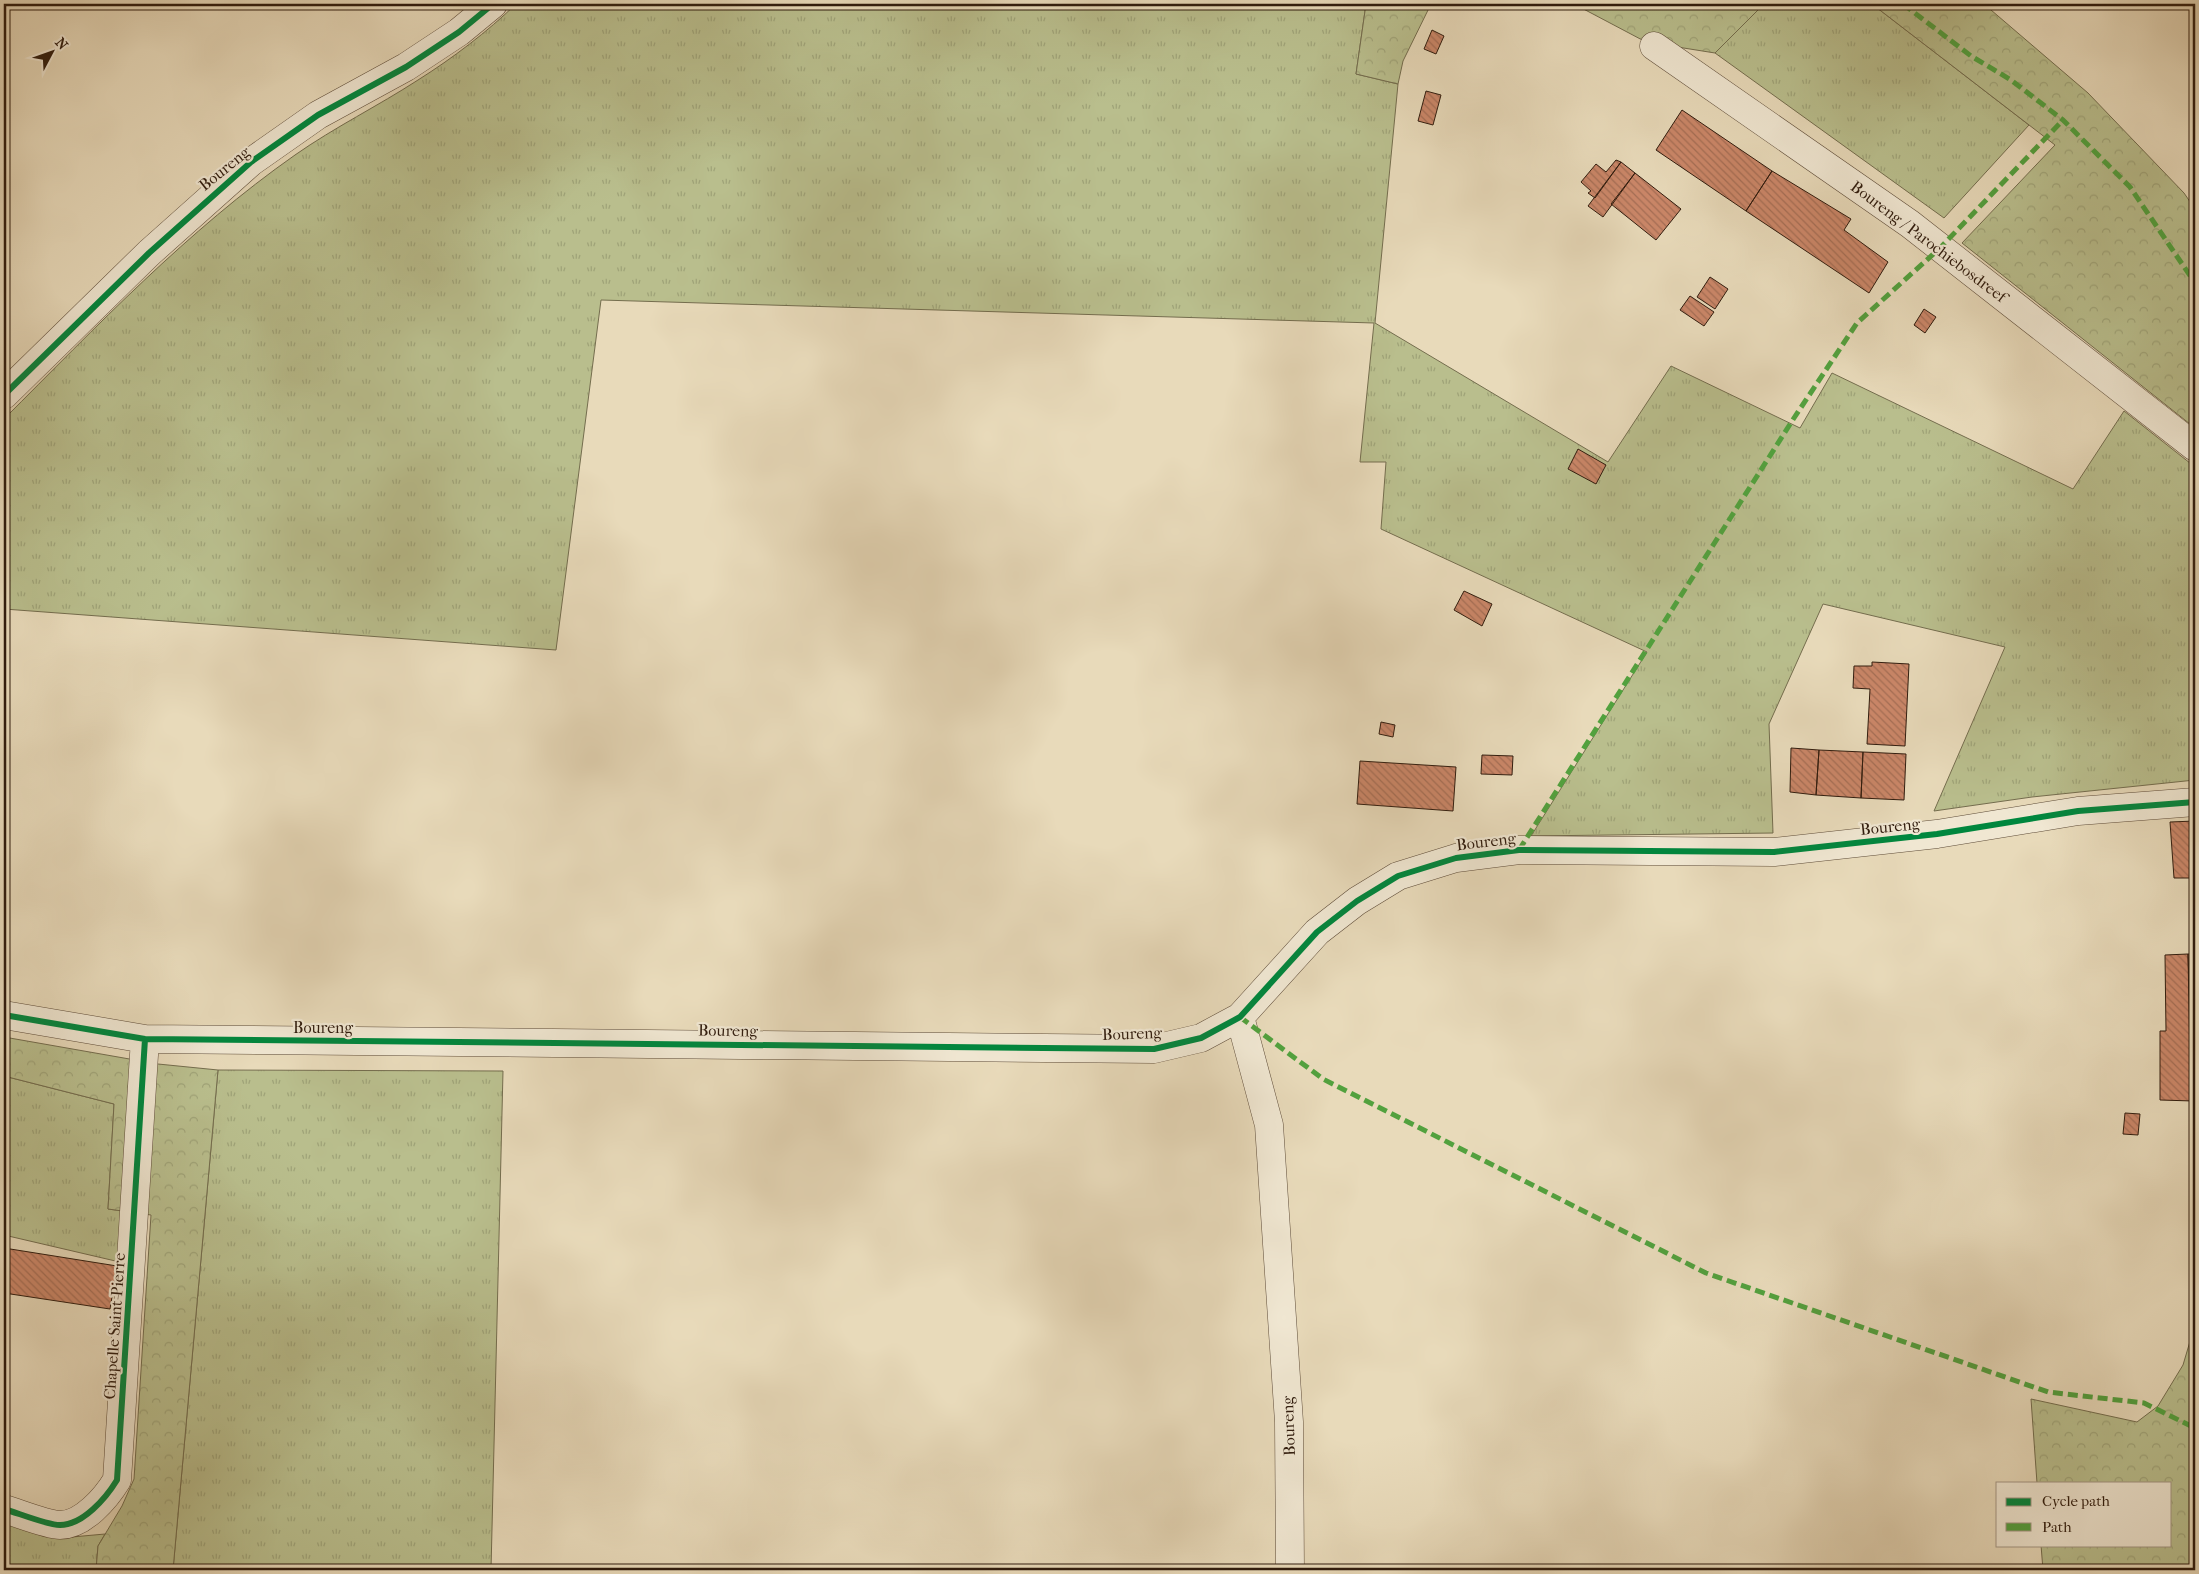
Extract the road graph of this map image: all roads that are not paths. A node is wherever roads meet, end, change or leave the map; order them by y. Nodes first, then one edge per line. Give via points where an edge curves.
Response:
1 (493, 4) edge
2 (1654, 46) dead end
3 (4, 395) edge
4 (2195, 448) edge
5 (2195, 802) edge
6 (4, 1015) edge
7 (1240, 1016) junction
8 (145, 1040) junction
9 (4, 1509) edge
10 (1290, 1570) edge

1 - 3 street, Boureng via 459,32 318,115 251,162 156,247
2 - 4 street, Boureng / Parochiebosdreef via 1910,224
5 - 7 street, Boureng via 2078,811 1937,834 1774,852 1519,850 1456,858 1398,876 1357,901 1317,932
6 - 8 street, Boureng
7 - 8 street, Boureng via 1201,1038 1154,1049
7 - 10 street, Boureng via 1269,1126 1289,1422
8 - 9 street, Chapelle Saint-Pierre via 117,1480 106,1498 90,1512 61,1525

